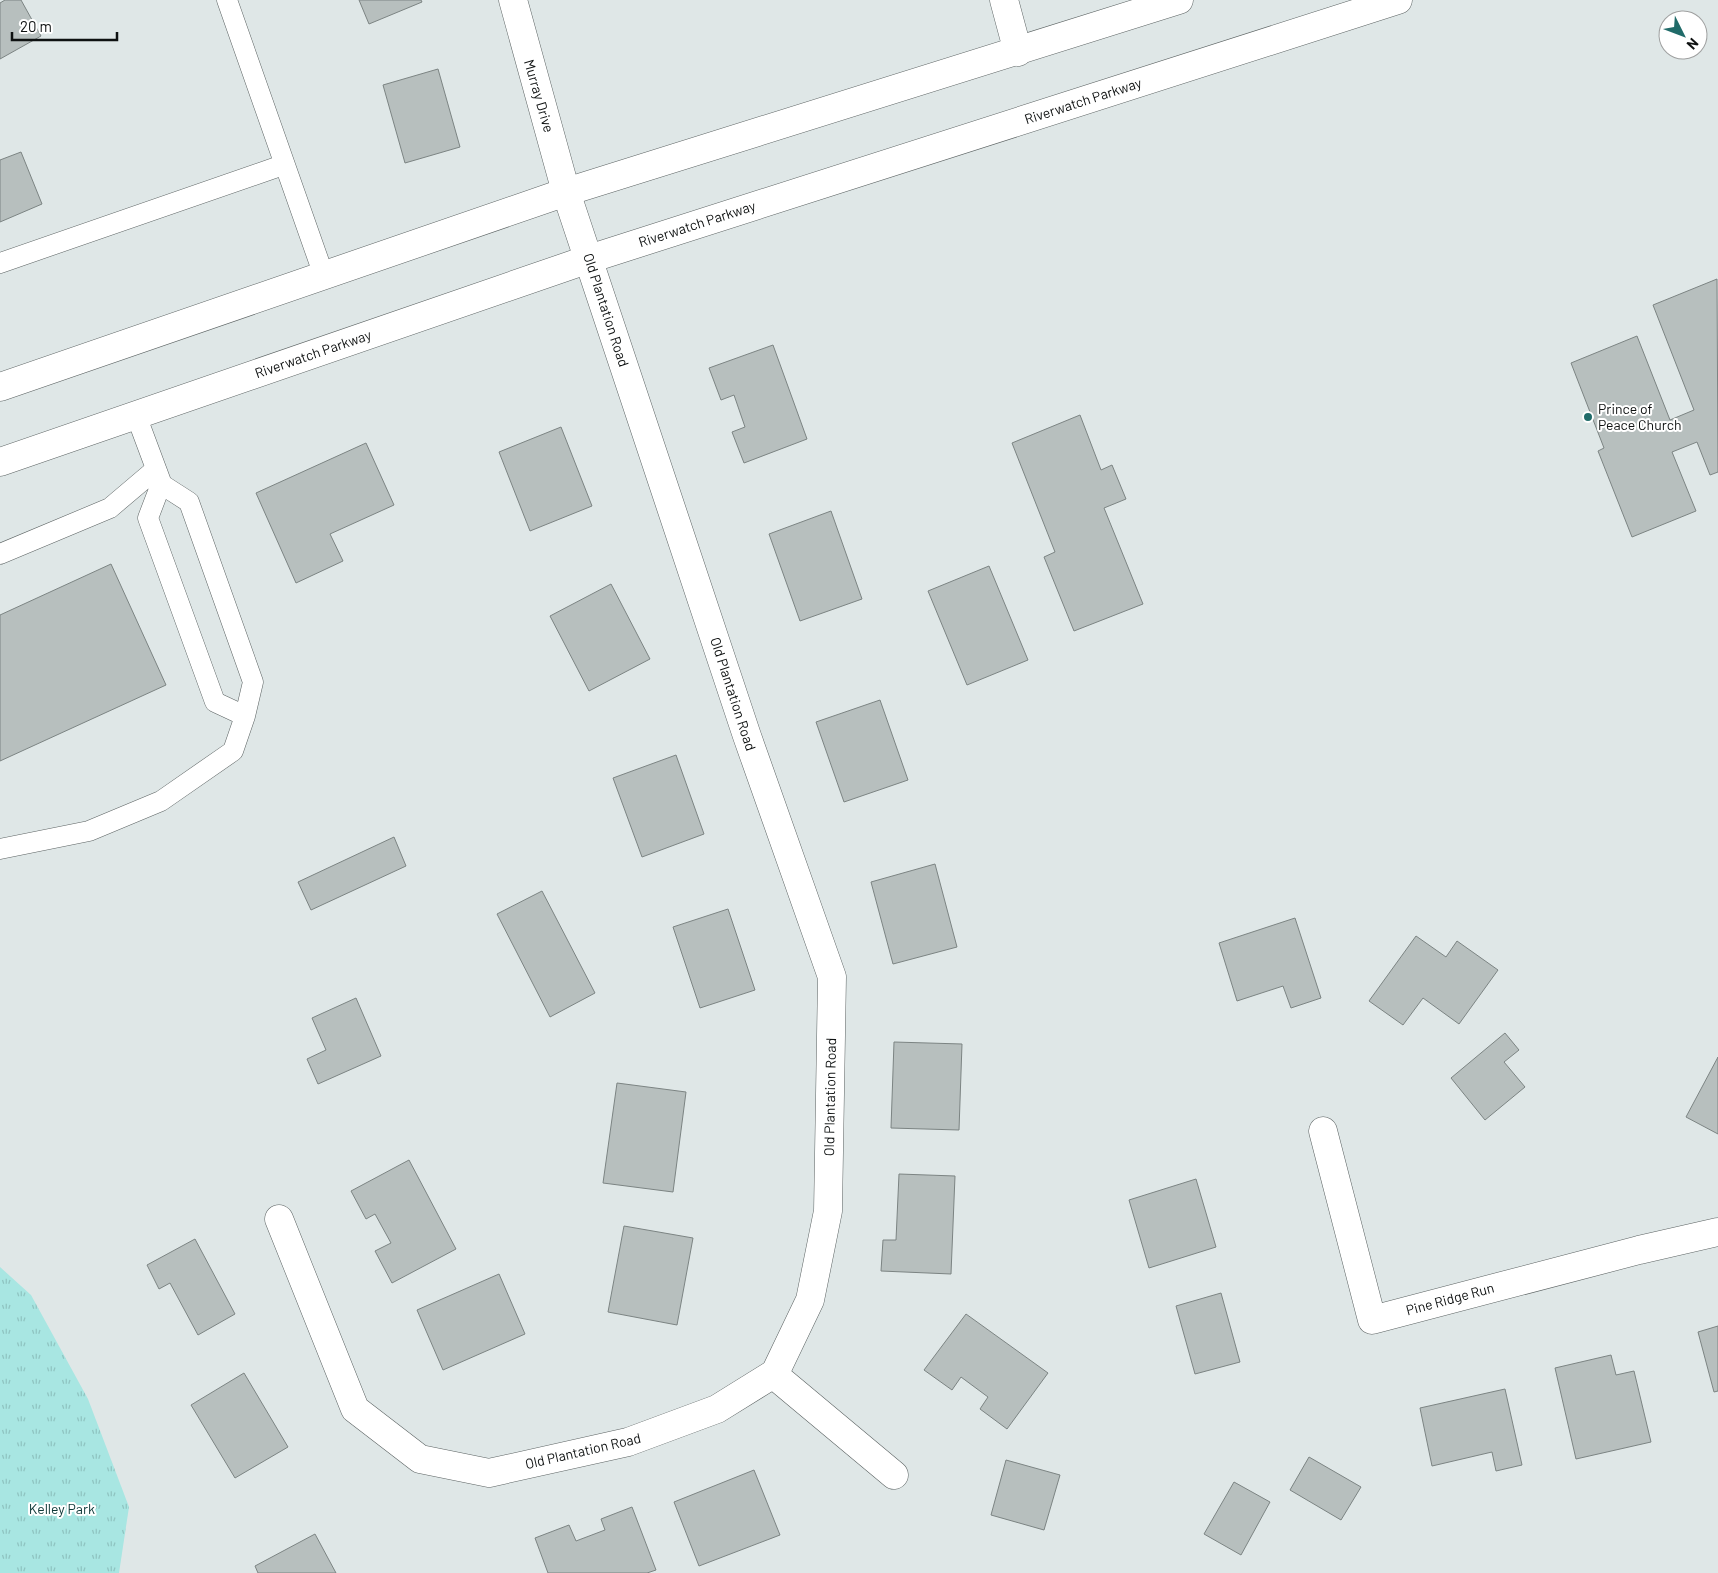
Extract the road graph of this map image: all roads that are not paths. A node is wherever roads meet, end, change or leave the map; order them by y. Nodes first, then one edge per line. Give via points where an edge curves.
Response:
1 (227, 0) edge
2 (513, 0) edge
3 (1004, 0) edge
4 (1179, 0) edge
5 (1398, 0) edge
6 (1018, 52) junction
7 (283, 165) junction
8 (566, 192) junction
9 (589, 259) junction
10 (0, 263) edge
11 (324, 276) junction
12 (0, 387) edge
13 (136, 415) junction
14 (0, 462) edge
15 (159, 477) junction
16 (0, 554) edge
17 (245, 716) junction
18 (0, 850) edge
19 (1323, 1131) dead end
20 (279, 1219) dead end
21 (1718, 1232) edge
22 (773, 1374) junction
23 (894, 1475) dead end

1 - 7 lane
2 - 8 street, Murray Drive
3 - 6 street
4 - 6 street
5 - 9 street, Riverwatch Parkway
6 - 8 street
7 - 10 lane
7 - 11 lane
8 - 9 street, Old Plantation Road
8 - 11 street
9 - 13 street, Riverwatch Parkway
9 - 22 street, Old Plantation Road via 747,736 832,977 828,1212 810,1300
11 - 12 street
13 - 14 street, Riverwatch Parkway
13 - 15 lane
15 - 16 lane via 110,508
15 - 17 lane via 189,502 253,682
15 - 17 lane via 148,518 151,527 214,702
17 - 18 lane via 233,751 161,801 89,831
19 - 21 street, Pine Ridge Run via 1372,1320
20 - 22 street, Old Plantation Road via 355,1409 420,1459 489,1473 628,1442 717,1409
22 - 23 street

